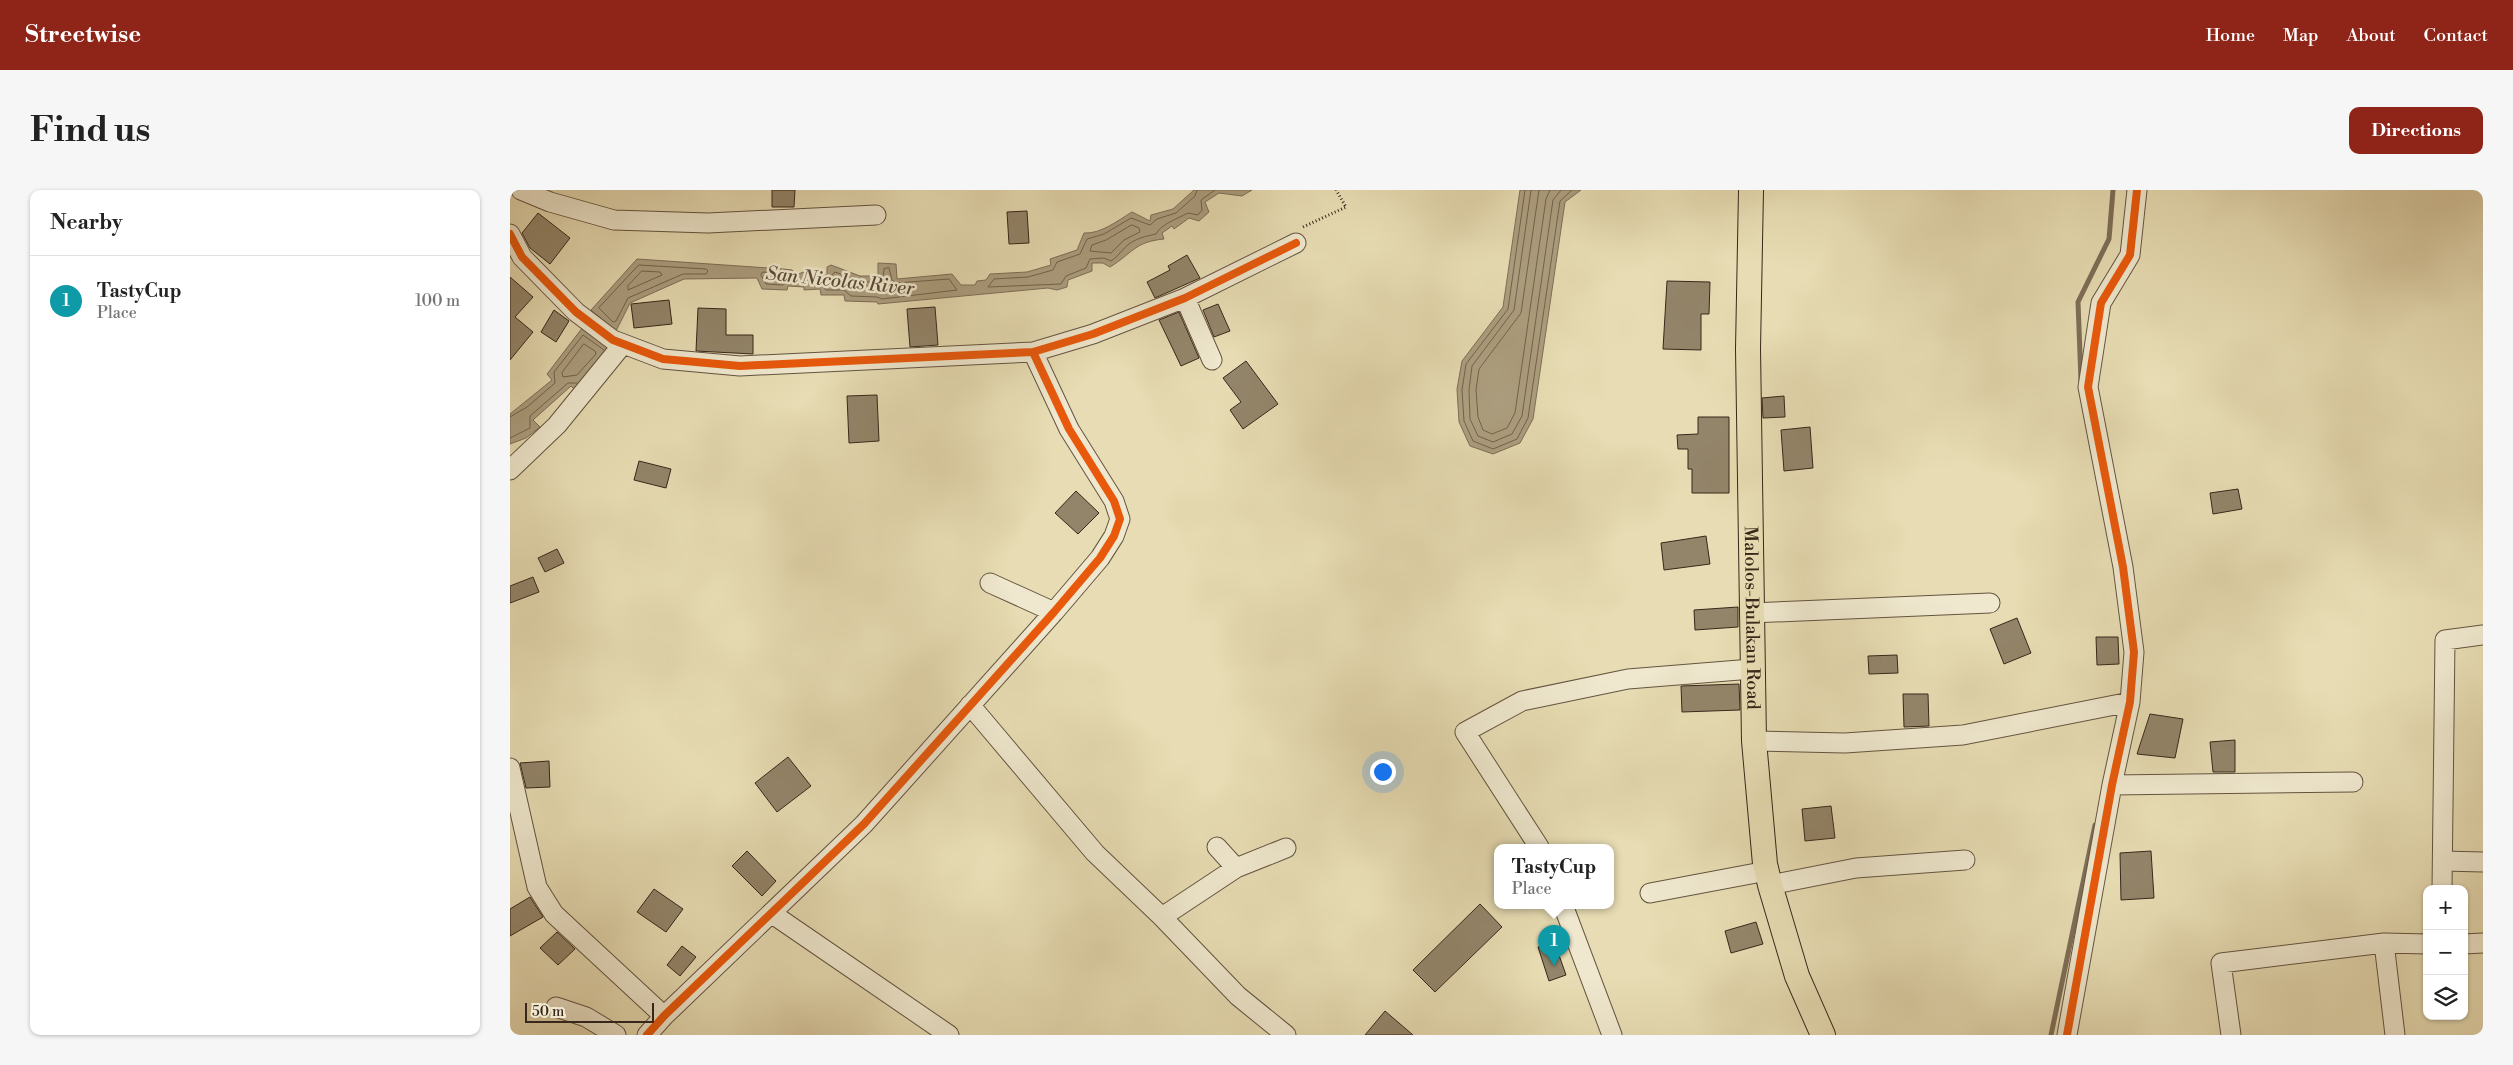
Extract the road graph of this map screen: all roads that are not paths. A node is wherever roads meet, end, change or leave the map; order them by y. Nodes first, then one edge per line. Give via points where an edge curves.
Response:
1 (521, 190) edge
2 (1751, 190) edge
3 (2137, 190) edge
4 (876, 215) dead end
5 (510, 234) edge
6 (1296, 243) road end
7 (1185, 298) junction
8 (618, 342) junction
9 (1033, 352) junction
10 (1212, 360) dead end
11 (510, 470) edge
12 (990, 583) dead end
13 (1990, 603) dead end
14 (1054, 612) junction
15 (1751, 613) junction
16 (2483, 635) edge
17 (1752, 668) junction
18 (2130, 702) junction
19 (970, 705) junction
20 (1754, 740) junction
21 (510, 768) edge
22 (2353, 782) dead end
23 (2112, 785) junction
24 (1536, 844) edge
25 (1218, 847) dead end
26 (1286, 848) dead end
27 (1965, 860) dead end
28 (2443, 861) junction
29 (2483, 862) edge
30 (1236, 868) junction
31 (1768, 878) junction
32 (2442, 885) edge
33 (1650, 893) dead end
34 (1565, 909) edge
35 (771, 913) junction
36 (1162, 917) junction
37 (2384, 943) junction
38 (2423, 944) edge
39 (2468, 944) edge
40 (2483, 944) edge
41 (556, 1007) dead end
42 (664, 1016) junction
43 (1820, 1034) edge
44 (616, 1035) edge
45 (647, 1035) edge
46 (949, 1035) edge
47 (1286, 1035) edge
48 (1612, 1035) edge
49 (2067, 1035) edge
50 (2230, 1035) edge
51 (2395, 1035) edge

1 - 4 street via 550,202 614,220 708,223
2 - 15 main road, Malolos-Bulakan Road via 1748,348
3 - 18 street via 2130,255 2101,303 2088,387 2123,567 2134,652
5 - 8 street via 522,257 576,312
6 - 7 street
7 - 9 street via 1093,334
7 - 10 street
8 - 9 street via 663,360 740,366
8 - 11 street via 557,425
9 - 14 street via 1069,429 1114,501 1120,519 1100,558
12 - 14 street
13 - 15 street
14 - 19 street
15 - 17 main road, Malolos-Bulakan Road
16 - 28 street via 2445,640
17 - 20 main road, Malolos-Bulakan Road
17 - 24 street via 1628,679 1522,701 1465,732
18 - 20 street via 1963,736 1845,743
18 - 23 street
19 - 35 street via 864,824
19 - 36 street via 1095,852
20 - 31 main road, Malolos-Bulakan Road
21 - 42 street via 537,887 554,914
22 - 23 street
23 - 49 street
25 - 30 street
26 - 30 street
27 - 31 street
28 - 29 street
28 - 32 street
30 - 36 street
31 - 33 street
31 - 43 main road, Malolos-Bulakan Road via 1797,976
34 - 48 street
35 - 42 street
35 - 46 street
36 - 47 street via 1238,996
37 - 38 street
37 - 50 street via 2221,963
37 - 51 street
39 - 40 street
41 - 44 street via 586,1017
42 - 45 street

